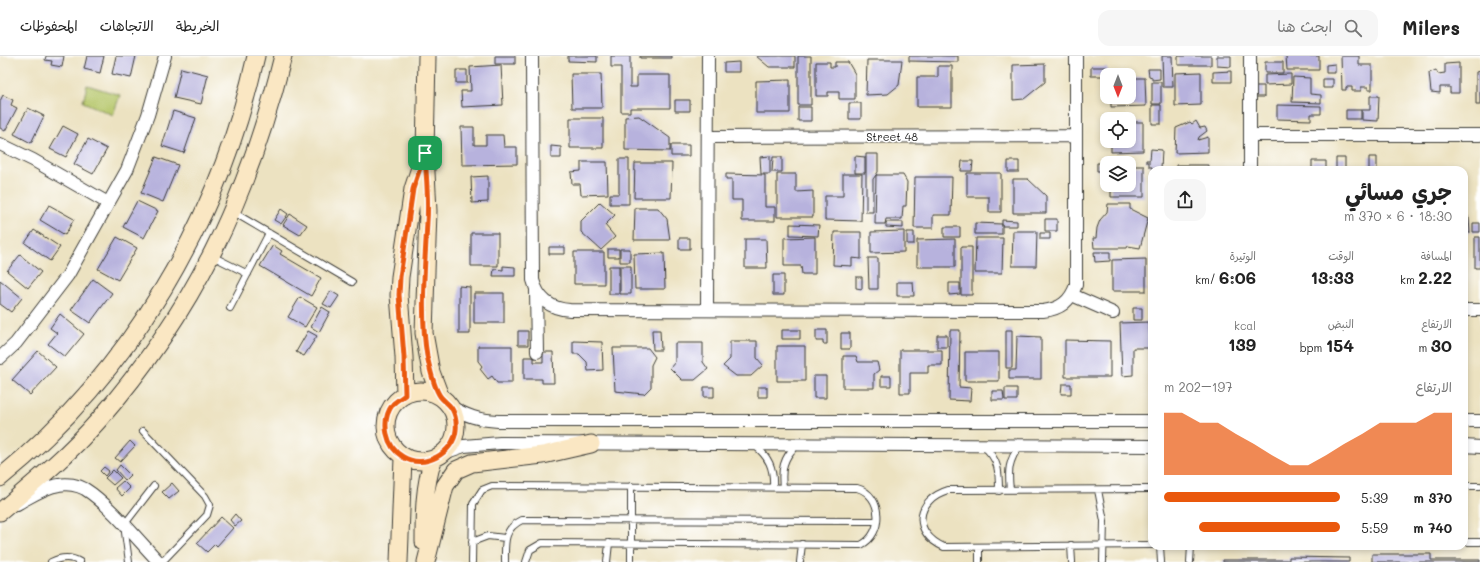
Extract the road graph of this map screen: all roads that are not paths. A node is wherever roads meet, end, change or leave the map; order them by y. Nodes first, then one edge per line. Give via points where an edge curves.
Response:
1 (165, 56) edge
2 (256, 56) edge
3 (283, 56) edge
4 (427, 56) edge
5 (434, 56) edge
6 (532, 56) edge
7 (708, 56) edge
8 (1076, 56) edge
9 (1250, 56) edge
10 (427, 74) junction
11 (1250, 135) junction
12 (1480, 135) edge
13 (1076, 136) junction
14 (709, 137) junction
15 (0, 144) edge
16 (425, 153) junction
17 (1250, 166) edge
18 (108, 204) junction
19 (232, 212) junction
20 (269, 233) junction
21 (212, 256) junction
22 (248, 274) junction
23 (352, 282) dead end
24 (536, 290) junction
25 (1072, 295) junction
26 (230, 308) dead end
27 (707, 309) junction
28 (1468, 310) edge
29 (1480, 310) edge
30 (1113, 313) dead end
31 (537, 352) dead end
32 (0, 358) edge
33 (405, 395) junction
34 (445, 401) junction
35 (1148, 421) edge
36 (1468, 421) edge
37 (1480, 421) edge
38 (143, 431) dead end
39 (591, 444) junction
40 (754, 445) junction
41 (796, 446) junction
42 (983, 446) junction
43 (1020, 446) junction
44 (1148, 446) edge
45 (1468, 446) edge
46 (1480, 447) edge
47 (439, 456) junction
48 (403, 458) junction
49 (0, 478) edge
50 (154, 486) dead end
51 (631, 486) junction
52 (1468, 486) edge
53 (1480, 486) edge
54 (773, 487) junction
55 (783, 487) junction
56 (1148, 488) edge
57 (1010, 490) junction
58 (1098, 490) junction
59 (999, 491) junction
60 (0, 512) edge
61 (631, 521) junction
62 (877, 521) junction
63 (124, 524) junction
64 (505, 538) junction
65 (472, 542) junction
66 (1468, 542) edge
67 (1480, 542) edge
68 (609, 543) junction
69 (631, 544) junction
70 (802, 544) junction
71 (1071, 545) junction
72 (1148, 545) edge
73 (1103, 546) junction
74 (978, 547) junction
75 (1160, 550) edge
76 (1191, 550) edge
77 (51, 562) edge
78 (80, 562) edge
79 (129, 562) edge
80 (159, 562) edge
81 (162, 562) edge
82 (399, 562) edge
83 (425, 562) edge
84 (472, 562) edge
85 (505, 562) edge
86 (526, 562) edge
87 (607, 562) edge
88 (631, 562) edge
89 (800, 562) edge
90 (978, 562) edge
91 (1072, 562) edge
92 (1103, 562) edge
93 (1161, 562) edge
94 (1190, 562) edge

1 - 18 street via 140,137
2 - 49 street via 234,136 211,197 183,255 149,313 110,368 66,418
3 - 19 street via 254,157
4 - 10 street
5 - 10 lane
6 - 24 street via 533,280
7 - 14 street
8 - 13 street
9 - 11 street
10 - 16 street
11 - 12 street
11 - 17 street
13 - 14 street, Street 48
13 - 25 street via 1077,274
14 - 27 street
15 - 18 street via 33,160
16 - 33 street via 413,189 400,277
16 - 34 street via 428,211 424,333 431,372
18 - 32 street via 68,275 16,342
19 - 20 lane
19 - 21 street
20 - 22 lane
20 - 23 lane
21 - 22 lane
21 - 60 street via 178,315 135,376 97,422 54,465
22 - 26 lane
24 - 27 street via 542,299 560,309
24 - 31 street
25 - 27 street via 1065,304 1054,310 1042,311
25 - 30 street
28 - 29 street
33 - 34 street via 416,391 429,392
33 - 48 street via 393,404 386,418 386,432 392,446
34 - 35 street via 464,415 498,421
34 - 47 street via 456,418 456,431 453,443
36 - 37 street
38 - 81 lane via 205,496 210,505 207,515
39 - 40 street
39 - 47 street via 482,444 464,446
39 - 83 street via 543,455 472,463 456,470 445,486
40 - 41 street
40 - 54 lane via 771,463
41 - 42 street
41 - 55 lane via 783,464
42 - 43 street
42 - 59 lane via 990,452 999,468
43 - 44 street
43 - 57 lane via 1009,464
45 - 46 street
47 - 48 street via 423,462
47 - 83 street via 427,479 424,497
48 - 82 street
50 - 63 lane
51 - 54 lane
51 - 61 lane
51 - 65 lane via 487,488 478,494 473,504
52 - 53 lane
54 - 55 lane
55 - 62 lane via 864,490 873,499
56 - 58 lane
57 - 58 lane
57 - 59 lane
58 - 73 lane via 1104,521
59 - 74 lane via 948,490 939,492 925,506 922,525 926,535 934,543 944,547
60 - 63 street via 46,489 72,484 84,488 95,496
61 - 62 lane
61 - 64 lane via 522,520 508,530
61 - 69 lane
62 - 70 lane via 877,529 873,536 861,545
63 - 79 lane
63 - 80 street
64 - 65 lane via 488,536
64 - 85 lane
65 - 84 lane
66 - 67 lane
68 - 69 lane
68 - 86 lane via 542,543 530,550
68 - 87 lane
69 - 70 lane
69 - 88 lane
70 - 89 lane
71 - 73 lane
71 - 74 lane
71 - 91 lane
72 - 73 lane
73 - 92 lane
74 - 90 lane
75 - 93 lane
76 - 94 lane
77 - 78 lane via 58,558

